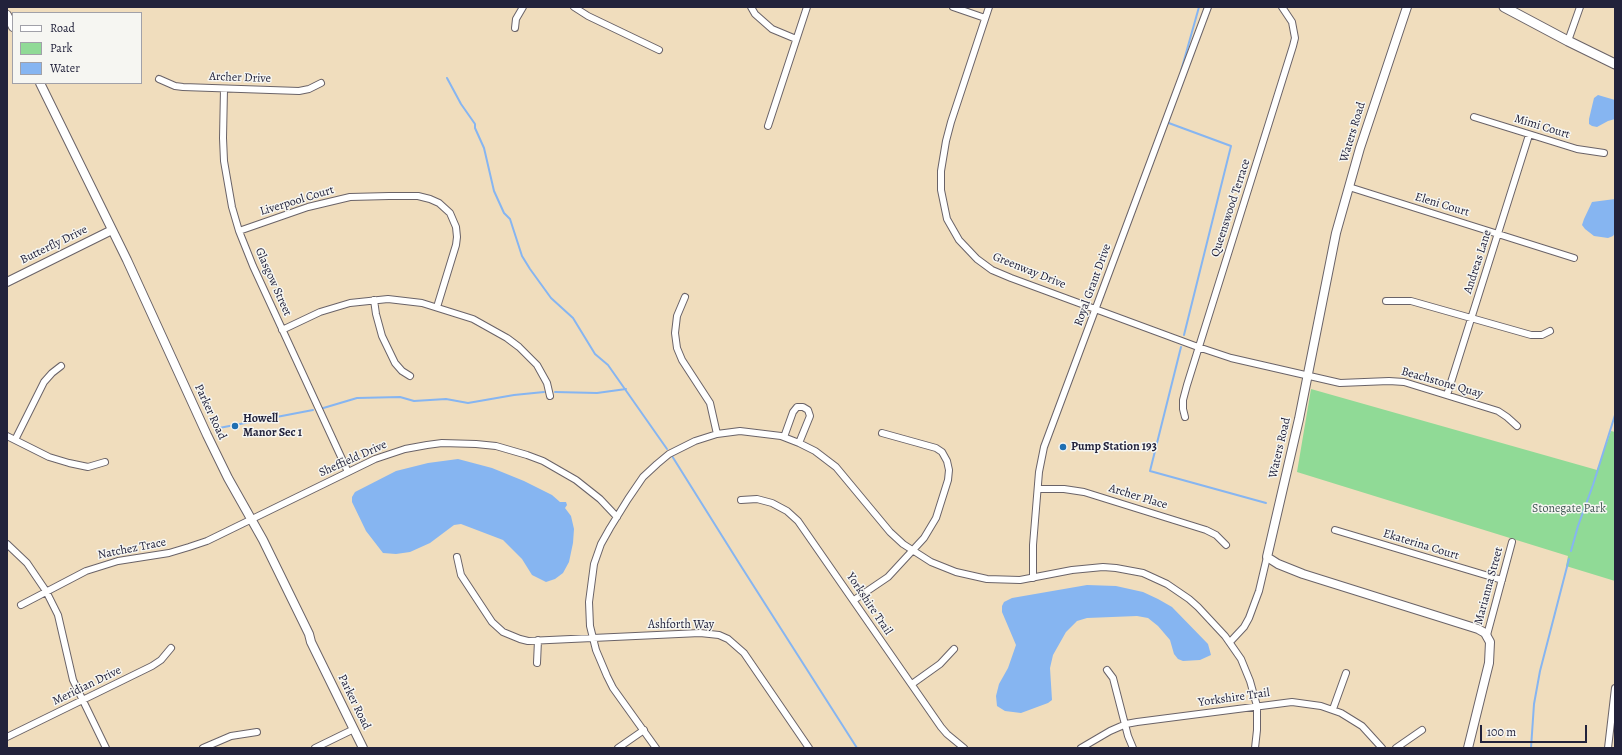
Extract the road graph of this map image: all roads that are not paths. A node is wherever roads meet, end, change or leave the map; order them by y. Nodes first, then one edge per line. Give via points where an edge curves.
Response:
1 (524, 7) edge
2 (574, 7) edge
3 (751, 7) edge
4 (807, 7) edge
5 (953, 7) edge
6 (989, 7) edge
7 (1208, 7) edge
8 (1282, 7) edge
9 (1407, 7) edge
10 (1504, 7) edge
11 (1580, 7) edge
12 (7, 15) edge
13 (985, 18) junction
14 (12, 25) edge
15 (515, 28) dead end
16 (796, 39) junction
17 (1568, 41) junction
18 (659, 50) dead end
19 (1615, 64) edge
20 (159, 79) dead end
21 (321, 83) dead end
22 (40, 84) edge
23 (224, 89) junction
24 (1474, 117) dead end
25 (768, 126) dead end
26 (1529, 135) junction
27 (1604, 153) dead end
28 (1349, 187) junction
29 (112, 230) junction
30 (239, 231) junction
31 (1498, 233) junction
32 (1574, 258) dead end
33 (7, 282) edge
34 (685, 298) dead end
35 (374, 300) junction
36 (1386, 301) dead end
37 (437, 307) junction
38 (1096, 309) junction
39 (1471, 318) junction
40 (282, 330) junction
41 (1550, 332) dead end
42 (1198, 347) junction
43 (61, 366) dead end
44 (410, 376) dead end
45 (1307, 376) junction
46 (1447, 395) junction
47 (550, 396) dead end
48 (1185, 417) dead end
49 (1517, 426) dead end
50 (882, 433) dead end
51 (717, 434) junction
52 (7, 436) edge
53 (784, 437) junction
54 (15, 440) junction
55 (799, 443) junction
56 (105, 462) dead end
57 (348, 472) junction
58 (1038, 489) junction
59 (741, 500) dead end
60 (617, 517) junction
61 (251, 520) junction
62 (1335, 530) dead end
63 (1512, 542) dead end
64 (7, 544) edge
65 (1226, 545) dead end
66 (911, 550) junction
67 (457, 557) dead end
68 (1267, 557) junction
69 (1034, 578) junction
70 (1502, 580) junction
71 (46, 591) junction
72 (854, 600) junction
73 (21, 605) dead end
74 (1487, 635) junction
75 (593, 638) junction
76 (538, 640) junction
77 (1230, 642) junction
78 (171, 648) dead end
79 (954, 649) dead end
80 (537, 663) dead end
81 (1107, 670) dead end
82 (1346, 674) dead end
83 (912, 684) junction
84 (1615, 688) edge
85 (83, 701) junction
86 (1257, 706) junction
87 (1333, 709) junction
88 (1614, 713) edge
89 (1126, 724) junction
90 (354, 729) junction
91 (644, 730) junction
92 (1422, 730) dead end
93 (257, 732) dead end
94 (7, 737) edge
95 (106, 748) edge
96 (203, 748) edge
97 (315, 748) edge
98 (363, 748) edge
99 (618, 748) edge
100 (656, 748) edge
101 (809, 748) edge
102 (964, 748) edge
103 (1081, 748) edge
104 (1133, 748) edge
105 (1255, 748) edge
106 (1382, 748) edge
107 (1396, 748) edge
108 (1468, 748) edge
109 (1608, 748) edge

1 - 15 street via 516,20
2 - 18 street
3 - 16 street via 772,29
4 - 16 street
5 - 13 street
6 - 13 street, Greenway Drive
7 - 38 street, Royal Grant Drive
8 - 42 street, Queenswood Terrace via 1292,22 1295,38
9 - 28 street, Waters Road
10 - 17 main road
11 - 17 street
12 - 14 street
13 - 38 street, Greenway Drive via 951,122 943,155 941,190 947,219 959,240 986,266 1011,278
16 - 25 street
17 - 19 main road
20 - 23 street, Archer Drive via 175,86
21 - 23 street, Archer Drive via 300,90
22 - 29 street, Parker Road
23 - 30 street, Glasgow Street via 224,161
24 - 26 street, Mimi Court
26 - 27 street, Mimi Court via 1577,149
26 - 31 street, Andreas Lane
28 - 31 street, Eleni Court
28 - 45 street, Waters Road via 1332,251
29 - 33 street, Butterfly Drive
29 - 61 street, Parker Road via 207,435
30 - 37 street, Liverpool Court via 308,207 338,200 366,196 418,196 430,199 450,213 457,237
30 - 40 street, Glasgow Street
31 - 32 street, Eleni Court
31 - 39 street, Andreas Lane
34 - 51 street via 677,316 677,348 710,403
35 - 37 street via 402,300
35 - 40 street via 335,307
35 - 44 street via 382,336 395,363
36 - 39 street via 1411,301
37 - 47 street via 484,324 519,347 537,365 547,383
38 - 42 street, Greenway Drive
38 - 58 street, Royal Grant Drive via 1044,447 1039,466
39 - 41 street via 1531,335
39 - 46 street, Andreas Lane
40 - 57 street, Glasgow Street
42 - 45 street, Greenway Drive
42 - 48 street, Queenswood Terrace via 1183,400
43 - 54 street via 44,382
45 - 46 street, Beachstone Quay via 1340,383 1397,381
45 - 68 street, Waters Road
46 - 49 street, Beachstone Quay via 1498,411
50 - 66 street via 936,448 946,457 949,466 943,500 936,518 924,538
51 - 53 street via 740,431
51 - 60 street via 682,447 657,464 634,489
52 - 54 street
53 - 55 street
53 - 55 street via 793,412 802,406 808,410 810,416
54 - 56 street via 49,457 68,463 88,467
55 - 66 street via 836,467 890,532
57 - 60 street, Sheffield Drive via 390,454 428,445 467,443 496,446 527,455 562,471 589,489
57 - 61 street, Sheffield Drive
58 - 65 street, Archer Place via 1084,492 1206,530
58 - 69 street, Royal Grant Drive via 1033,545
59 - 72 street, Yorkshire Trail via 763,500 787,511 805,529
60 - 75 street via 601,544 592,576 589,602
61 - 71 street, Natchez Trace via 182,549 98,566
61 - 90 street, Parker Road
62 - 70 street, Ekaterina Court
63 - 70 street, Marianna Street
64 - 71 street via 27,563
66 - 69 street via 942,567 974,578
66 - 72 street via 888,577
67 - 76 street, Ashforth Way via 458,567 465,582 496,627 520,640
68 - 74 street via 1303,574 1478,629
68 - 77 street via 1249,618
69 - 77 street via 1097,567 1143,573 1167,584 1189,599
70 - 74 street, Marianna Street
71 - 73 street, Natchez Trace
71 - 85 street via 58,615 73,680
72 - 83 street, Yorkshire Trail
74 - 108 street via 1490,648 1489,663
75 - 76 street, Ashforth Way
75 - 91 street via 599,659 613,688
75 - 101 street, Ashforth Way via 700,633 719,635 728,639 744,653
76 - 80 street
77 - 86 street via 1247,670
78 - 85 street, Meridian Drive via 152,666
79 - 83 street via 940,664
81 - 89 street via 1113,678
82 - 87 street
83 - 102 street, Yorkshire Trail via 944,731
84 - 88 street
85 - 94 street, Meridian Drive
85 - 95 street
86 - 87 street, Yorkshire Trail via 1292,702
86 - 89 street, Yorkshire Trail
86 - 105 street
87 - 106 street, Yorkshire Trail via 1362,726
88 - 109 street
89 - 103 street, Yorkshire Trail
89 - 104 street
90 - 97 street
90 - 98 street, Parker Road
91 - 99 street
91 - 100 street
92 - 107 street
93 - 96 street via 231,736

